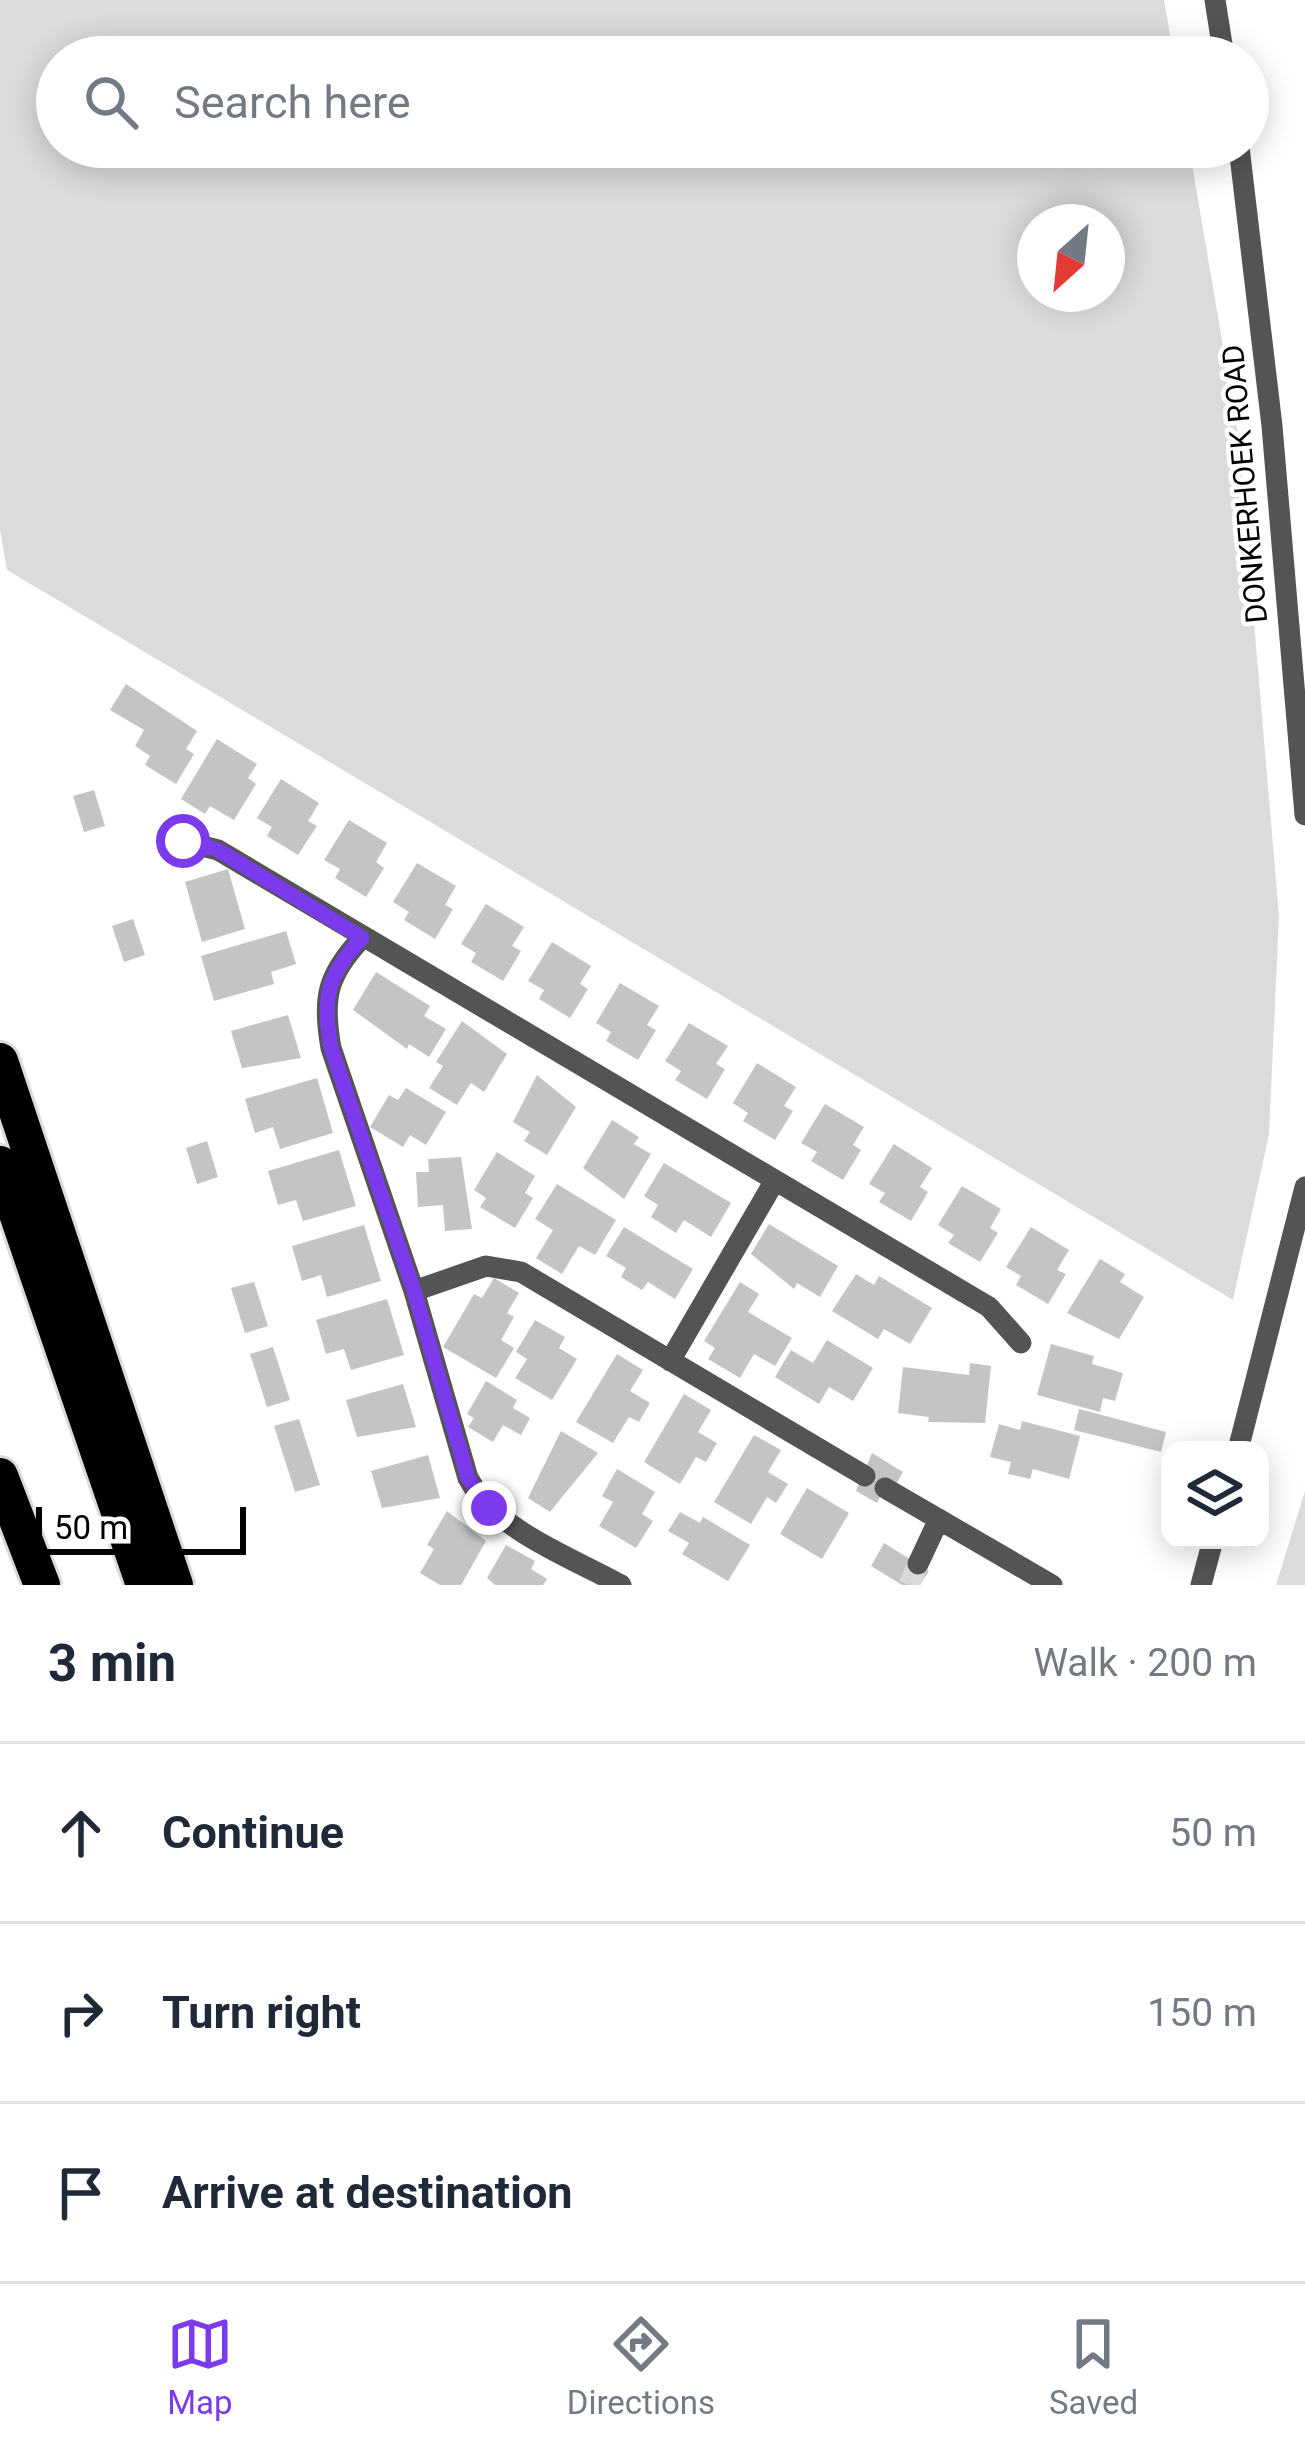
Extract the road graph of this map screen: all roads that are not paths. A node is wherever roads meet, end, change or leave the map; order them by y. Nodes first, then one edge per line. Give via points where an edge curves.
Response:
1 (1215, 0) edge
2 (1221, 36) edge
3 (1241, 168) edge
4 (1305, 815) edge
5 (183, 841) dead end
6 (362, 938) junction
7 (0, 1061) edge
8 (0, 1164) edge
9 (774, 1182) junction
10 (1305, 1186) edge
11 (414, 1291) junction
12 (1021, 1343) dead end
13 (670, 1361) junction
14 (1240, 1441) edge
15 (0, 1476) edge
16 (865, 1476) dead end
17 (885, 1488) dead end
18 (939, 1519) junction
19 (1211, 1549) edge
20 (918, 1564) tunnel mouth
21 (42, 1585) edge
22 (144, 1585) edge
23 (175, 1585) edge
24 (621, 1585) edge
25 (1052, 1585) edge
26 (1201, 1585) edge

1 - 2 street
3 - 4 street, DONKERHOEK ROAD
5 - 6 street via 218,850
6 - 9 street
6 - 11 street via 329,978 324,1008
7 - 23 highway
8 - 22 highway
9 - 12 street via 989,1306
9 - 13 street
10 - 14 street
11 - 13 street via 501,1265
11 - 24 street via 476,1494 509,1522
13 - 16 street
15 - 21 highway
17 - 18 street
18 - 20 street
18 - 25 street
19 - 26 street

